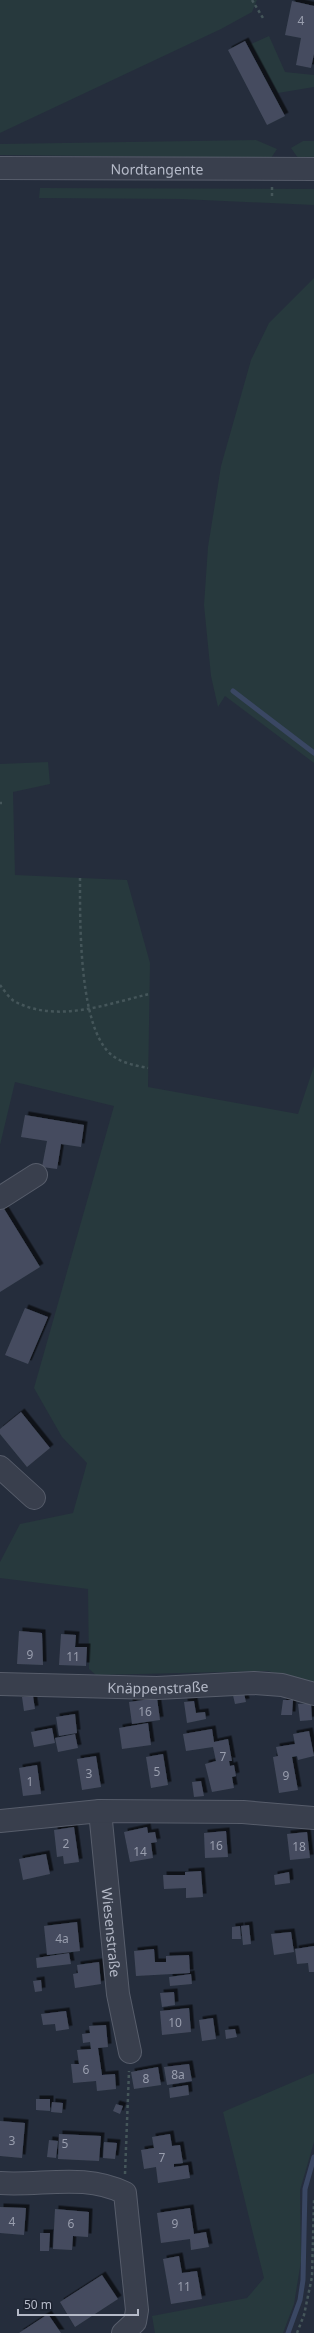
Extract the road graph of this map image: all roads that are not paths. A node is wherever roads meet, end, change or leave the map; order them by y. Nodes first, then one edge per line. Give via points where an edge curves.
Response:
1 (0, 168) edge
2 (314, 169) edge
3 (36, 1174) dead end
4 (0, 1198) edge
5 (0, 1467) edge
6 (34, 1498) dead end
7 (0, 1684) edge
8 (314, 1694) edge
9 (100, 1811) junction
10 (314, 1818) edge
11 (0, 1821) edge
12 (130, 2052) road end
13 (0, 2183) edge
14 (123, 2333) edge

1 - 2 street, Nordtangente
3 - 4 street
5 - 6 street
7 - 8 street, Knäppenstraße via 157,1688 254,1683 282,1684
9 - 10 street via 242,1812
9 - 11 street
9 - 12 street, Wiesenstraße via 118,1994
13 - 14 street via 21,2184 51,2180 107,2185 125,2193 137,2310 135,2322

